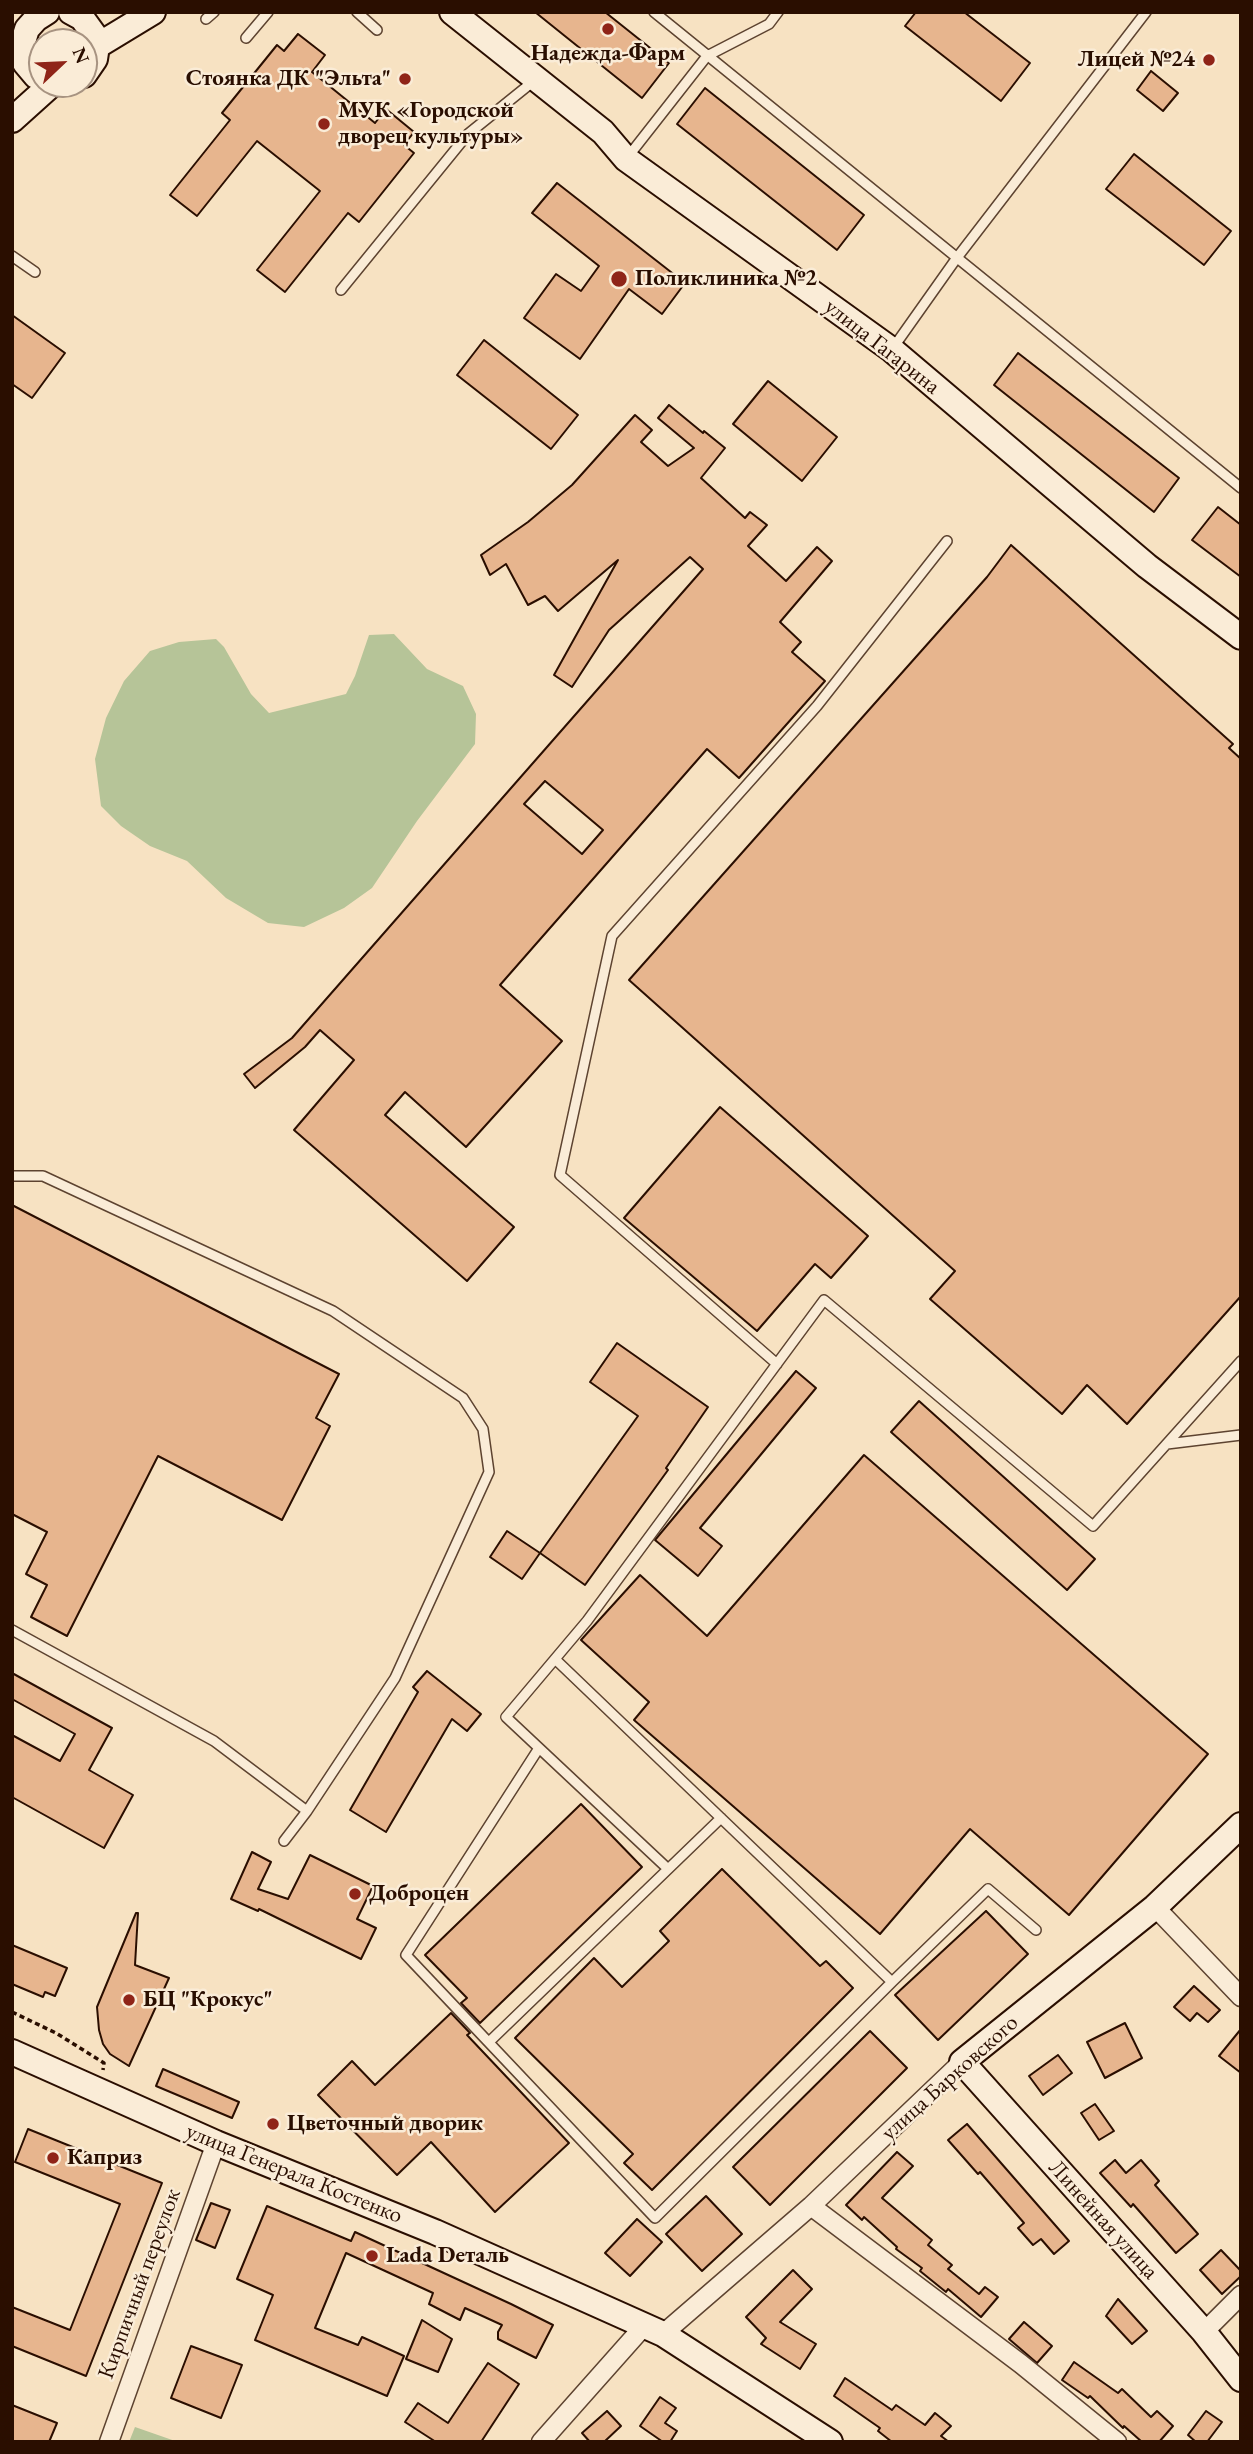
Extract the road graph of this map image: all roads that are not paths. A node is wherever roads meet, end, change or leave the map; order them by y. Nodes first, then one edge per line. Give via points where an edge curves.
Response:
1 (47, 12) edge
2 (153, 12) edge
3 (268, 12) edge
4 (357, 12) edge
5 (452, 12) edge
6 (654, 12) edge
7 (778, 12) edge
8 (1146, 12) edge
9 (377, 30) dead end
10 (20, 36) edge
11 (246, 38) dead end
12 (98, 45) edge
13 (707, 55) junction
14 (28, 66) edge
15 (537, 79) junction
16 (36, 98) edge
17 (12, 120) edge
18 (626, 159) junction
19 (12, 256) edge
20 (956, 259) junction
21 (35, 272) dead end
22 (341, 290) dead end
23 (891, 350) junction
24 (1241, 488) edge
25 (947, 541) dead end
26 (1241, 637) edge
27 (12, 1176) edge
28 (1241, 1361) edge
29 (776, 1364) junction
30 (1241, 1435) edge
31 (1167, 1444) junction
32 (12, 1630) edge
33 (555, 1659) junction
34 (538, 1748) junction
35 (307, 1811) junction
36 (721, 1818) junction
37 (1241, 1825) edge
38 (284, 1841) dead end
39 (667, 1868) junction
40 (1155, 1907) junction
41 (1036, 1930) dead end
42 (892, 1982) junction
43 (1241, 1997) edge
44 (489, 2042) junction
45 (12, 2052) edge
46 (962, 2062) junction
47 (216, 2143) junction
48 (811, 2206) junction
49 (1241, 2295) edge
50 (653, 2330) junction
51 (1203, 2332) junction
52 (1241, 2379) edge
53 (109, 2442) edge
54 (541, 2442) edge
55 (830, 2442) edge
56 (1117, 2442) edge

1 - 10 street
2 - 12 street
3 - 11 lane
4 - 9 lane
5 - 15 street, улица Гагарина
6 - 13 lane
7 - 13 lane via 769,24
8 - 20 lane
10 - 14 street
13 - 18 lane
13 - 20 lane
15 - 18 street, улица Гагарина via 603,132
15 - 22 lane via 468,134
16 - 17 street
18 - 23 street, улица Гагарина
19 - 21 lane
20 - 23 lane
20 - 24 lane
23 - 26 street, улица Гагарина via 1147,566
25 - 29 lane via 817,706 612,936 560,1175
27 - 35 lane via 43,1176 333,1311 463,1398 483,1429 489,1472 401,1666
28 - 31 lane
29 - 31 lane via 824,1300 1093,1526
29 - 33 lane
30 - 31 lane
32 - 35 lane via 214,1741
33 - 34 lane via 506,1717
33 - 36 lane
34 - 39 lane
34 - 44 lane via 406,1955
35 - 38 lane
36 - 39 lane
36 - 42 lane
37 - 40 street, улица Барковского
39 - 44 lane
40 - 43 street
40 - 46 street, улица Барковского
41 - 42 lane via 988,1889
42 - 44 lane via 655,2218
45 - 47 street, улица Генерала Костенко
46 - 48 street, улица Барковского
46 - 51 street, Линейная улица
47 - 50 street, улица Генерала Костенко via 435,2232
47 - 53 street, Кирпичный переулок
48 - 50 street, улица Барковского
48 - 56 street
49 - 51 street
50 - 54 street, улица Барковского
50 - 55 street, улица Генерала Костенко
51 - 52 street, Линейная улица

